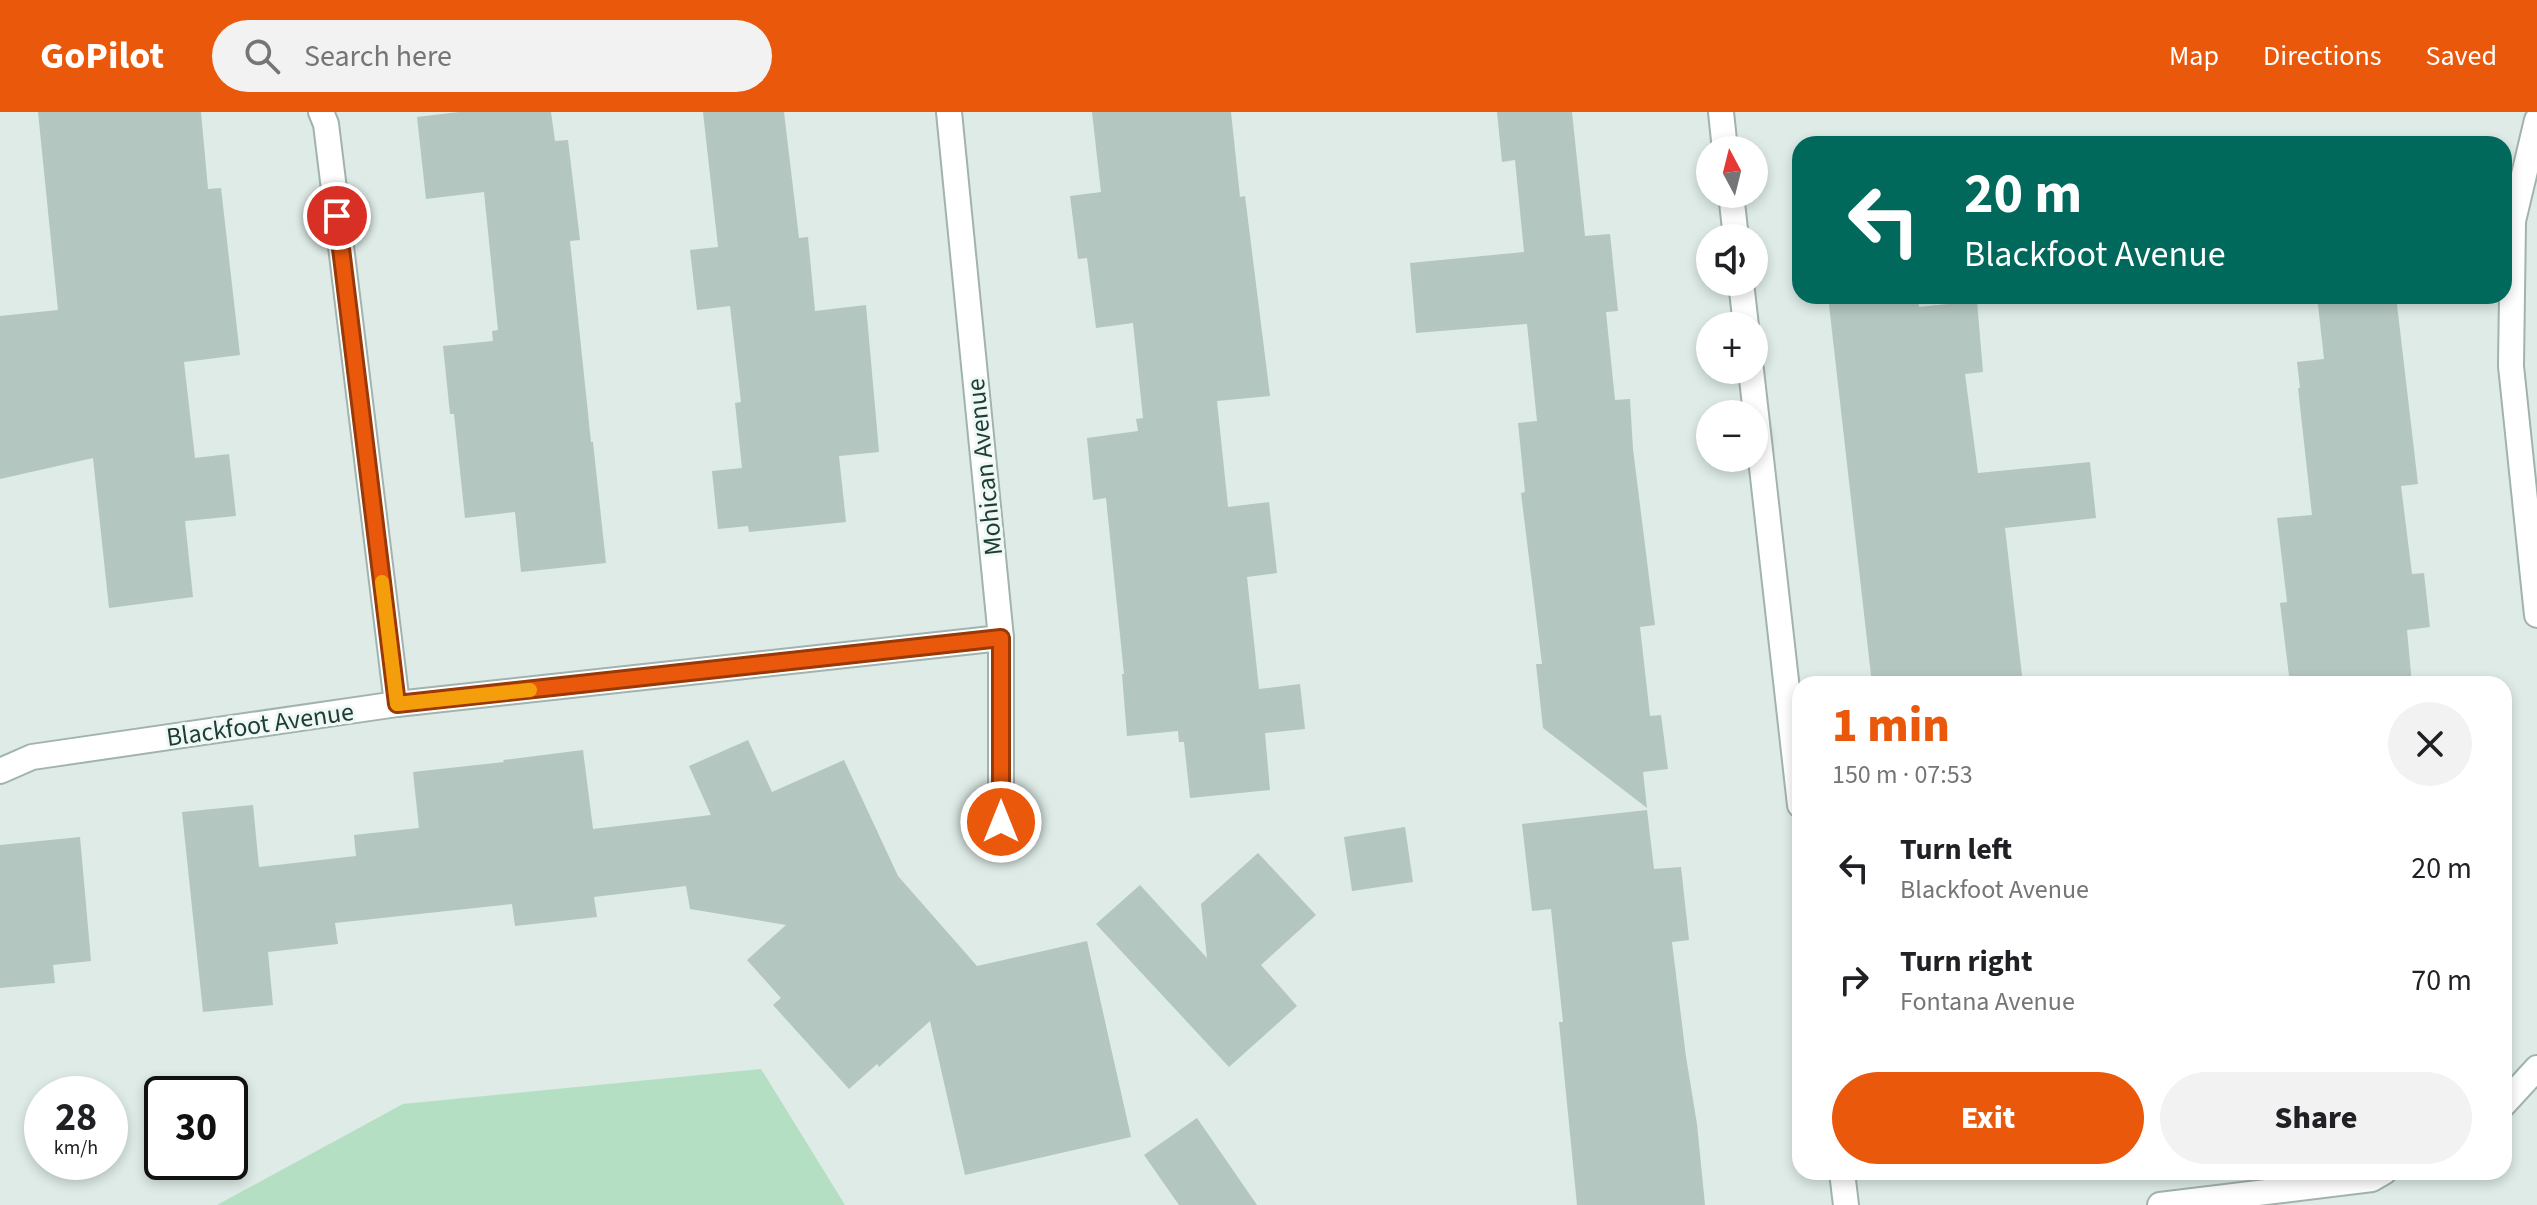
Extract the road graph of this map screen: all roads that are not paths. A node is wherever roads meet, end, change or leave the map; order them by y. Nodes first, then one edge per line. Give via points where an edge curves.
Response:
1 (321, 112) edge
2 (949, 112) edge
3 (1721, 112) edge
4 (2536, 116) edge
5 (1724, 136) edge
6 (2512, 294) edge
7 (2512, 304) edge
8 (1753, 384) edge
9 (2537, 615) edge
10 (1001, 638) junction
11 (397, 704) junction
12 (1792, 734) edge
13 (0, 771) edge
14 (1001, 822) dead end
15 (2537, 1068) edge
16 (2512, 1095) edge
17 (1843, 1180) edge
18 (2364, 1180) edge
19 (1846, 1205) edge
20 (2160, 1205) edge

1 - 11 street
2 - 10 street, Mohican Avenue
3 - 5 street
4 - 6 street via 2513,221
7 - 9 street via 2511,366
8 - 12 street
10 - 11 street, Blackfoot Avenue
10 - 14 street, Mohican Avenue
11 - 13 street, Blackfoot Avenue via 32,757
15 - 16 street
17 - 19 street
18 - 20 street

